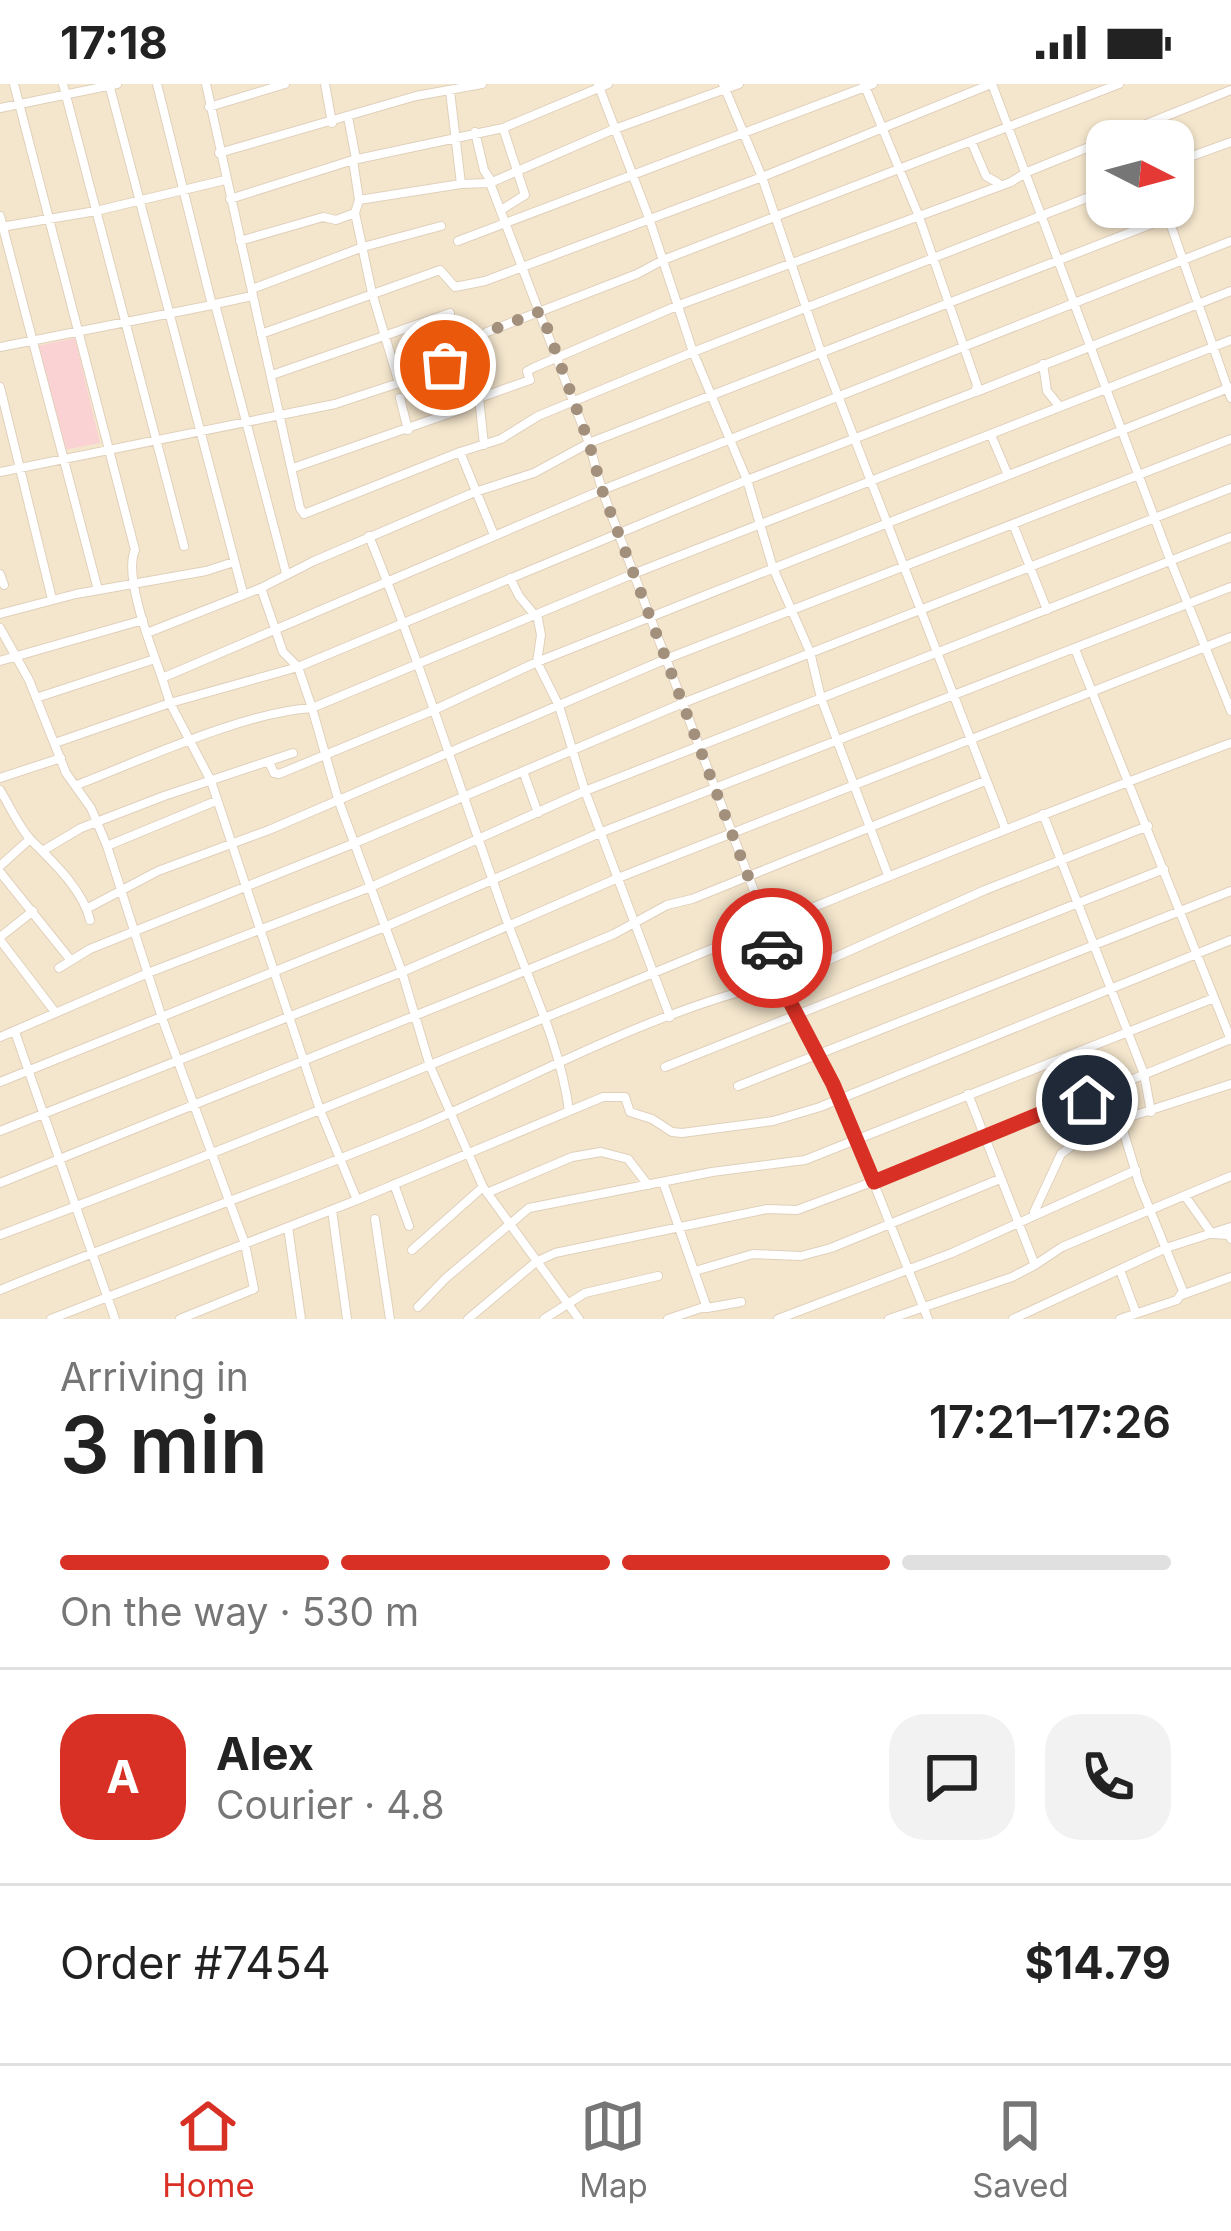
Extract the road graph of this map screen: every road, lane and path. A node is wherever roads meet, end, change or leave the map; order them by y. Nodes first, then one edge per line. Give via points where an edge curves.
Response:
1 (14, 84) edge
2 (157, 84) edge
3 (206, 84) edge
4 (285, 84) edge
5 (325, 84) edge
6 (482, 84) edge
7 (739, 84) edge
8 (992, 84) edge
9 (1119, 84) edge
10 (112, 85) edge
11 (601, 85) edge
12 (868, 85) edge
13 (724, 86) edge
14 (452, 88) edge
15 (64, 89) edge
16 (1231, 90) edge
17 (19, 105) junction
18 (209, 107) junction
19 (0, 108) edge
20 (349, 118) junction
21 (332, 123) junction
22 (1007, 125) junction
23 (883, 126) junction
24 (503, 128) junction
25 (612, 130) junction
26 (475, 132) junction
27 (742, 134) junction
28 (456, 135) junction
29 (971, 141) junction
30 (1231, 142) edge
31 (219, 152) junction
32 (1194, 155) edge
33 (354, 159) junction
34 (900, 170) junction
35 (517, 171) junction
36 (1027, 172) junction
37 (631, 174) junction
38 (762, 177) junction
39 (225, 180) junction
40 (491, 182) junction
41 (461, 184) junction
42 (999, 184) junction
43 (183, 189) junction
44 (1086, 198) edge
45 (137, 200) junction
46 (230, 200) junction
47 (359, 200) junction
48 (501, 210) junction
49 (96, 211) junction
50 (355, 213) junction
51 (1042, 213) junction
52 (918, 214) junction
53 (649, 218) junction
54 (775, 219) junction
55 (49, 220) junction
56 (505, 223) junction
57 (1, 224) edge
58 (441, 226) dead end
59 (1136, 228) edge
60 (1172, 228) edge
61 (240, 241) junction
62 (458, 241) dead end
63 (1231, 241) edge
64 (363, 247) junction
65 (1059, 258) junction
66 (1184, 258) junction
67 (934, 259) junction
68 (663, 260) junction
69 (790, 263) junction
70 (524, 266) junction
71 (1231, 291) edge
72 (252, 293) junction
73 (372, 293) junction
74 (1075, 302) junction
75 (1200, 302) junction
76 (947, 303) junction
77 (213, 305) junction
78 (679, 305) junction
79 (807, 308) junction
80 (541, 311) junction
81 (170, 314) junction
82 (450, 314) dead end
83 (123, 326) junction
84 (79, 332) junction
85 (262, 334) junction
86 (385, 338) junction
87 (34, 340) junction
88 (1231, 340) edge
89 (0, 346) edge
90 (1090, 346) junction
91 (1212, 346) junction
92 (962, 347) junction
93 (693, 352) junction
94 (821, 352) junction
95 (558, 358) junction
96 (1043, 364) junction
97 (272, 375) junction
98 (399, 382) junction
99 (0, 388) edge
100 (1108, 389) junction
101 (975, 392) junction
102 (1230, 392) edge
103 (712, 396) junction
104 (839, 396) junction
105 (400, 398) dead end
106 (479, 398) junction
107 (574, 401) junction
108 (1060, 407) junction
109 (282, 416) junction
110 (245, 423) junction
111 (408, 430) junction
112 (1123, 430) junction
113 (198, 431) junction
114 (991, 435) junction
115 (857, 438) junction
116 (728, 439) junction
117 (1231, 439) edge
118 (155, 440) junction
119 (589, 443) junction
120 (484, 445) junction
121 (109, 447) junction
122 (460, 452) junction
123 (65, 459) junction
124 (19, 467) junction
125 (293, 468) junction
126 (0, 472) edge
127 (1008, 475) junction
128 (1138, 475) junction
129 (747, 480) junction
130 (872, 481) junction
131 (1231, 488) edge
132 (602, 490) junction
133 (475, 492) junction
134 (1154, 519) junction
135 (888, 524) junction
136 (1013, 524) junction
137 (761, 525) junction
138 (618, 532) junction
139 (494, 535) junction
140 (369, 536) junction
141 (1231, 537) edge
142 (184, 546) dead end
143 (234, 562) junction
144 (1171, 562) junction
145 (904, 566) junction
146 (1028, 567) junction
147 (773, 568) junction
148 (286, 573) junction
149 (0, 574) edge
150 (633, 574) junction
151 (510, 578) junction
152 (387, 580) junction
153 (136, 584) junction
154 (4, 585) dead end
155 (1231, 587) edge
156 (261, 589) junction
157 (98, 590) junction
158 (243, 594) junction
159 (52, 599) junction
160 (1187, 603) junction
161 (794, 608) junction
162 (1047, 610) junction
163 (921, 611) junction
164 (0, 614) edge
165 (536, 617) junction
166 (650, 618) junction
167 (143, 620) junction
168 (403, 622) junction
169 (274, 627) junction
170 (0, 628) edge
171 (147, 632) junction
172 (1231, 637) edge
173 (1205, 647) junction
174 (1075, 649) junction
175 (810, 652) junction
176 (936, 652) junction
177 (18, 656) junction
178 (155, 659) junction
179 (666, 659) junction
180 (0, 661) edge
181 (537, 662) junction
182 (419, 666) junction
183 (298, 667) junction
184 (162, 678) junction
185 (1092, 692) junction
186 (953, 695) junction
187 (1227, 695) edge
188 (36, 698) junction
189 (821, 698) junction
190 (170, 703) junction
191 (683, 703) junction
192 (559, 706) junction
193 (312, 708) junction
194 (434, 710) junction
195 (1231, 711) edge
196 (970, 740) junction
197 (838, 741) junction
198 (189, 742) junction
199 (55, 743) junction
200 (1231, 743) edge
201 (700, 746) junction
202 (572, 748) junction
203 (450, 752) junction
204 (293, 753) dead end
205 (324, 756) junction
206 (61, 758) junction
207 (269, 762) junction
208 (523, 771) junction
209 (0, 778) edge
210 (985, 781) junction
211 (1130, 781) junction
212 (211, 782) junction
213 (856, 784) junction
214 (77, 785) junction
215 (0, 790) edge
216 (716, 790) junction
217 (585, 791) junction
218 (464, 796) junction
219 (338, 799) junction
220 (216, 801) junction
221 (538, 813) junction
222 (1043, 814) junction
223 (94, 823) junction
224 (1148, 826) junction
225 (873, 827) junction
226 (1004, 828) junction
227 (602, 832) junction
228 (731, 834) junction
229 (478, 838) junction
230 (30, 839) junction
231 (355, 843) junction
232 (230, 844) junction
233 (106, 846) junction
234 (44, 850) junction
235 (1063, 859) junction
236 (0, 869) edge
237 (1164, 869) junction
238 (888, 875) junction
239 (748, 876) junction
240 (618, 878) junction
241 (493, 881) junction
242 (373, 886) junction
243 (247, 888) junction
244 (118, 889) junction
245 (1231, 891) edge
246 (1078, 902) junction
247 (88, 908) junction
248 (33, 911) junction
249 (1179, 913) junction
250 (91, 920) dead end
251 (633, 923) junction
252 (766, 925) junction
253 (387, 926) junction
254 (509, 927) junction
255 (132, 933) junction
256 (259, 933) junction
257 (0, 939) edge
258 (1231, 940) edge
259 (1096, 946) junction
260 (1196, 953) junction
261 (70, 958) junction
262 (59, 968) dead end
263 (527, 970) junction
264 (651, 971) junction
265 (402, 972) junction
266 (274, 973) junction
267 (148, 974) junction
268 (782, 981) junction
269 (1112, 988) junction
270 (1214, 998) junction
271 (55, 1012) junction
272 (415, 1017) junction
273 (545, 1017) junction
274 (670, 1017) junction
275 (797, 1017) junction
276 (162, 1018) junction
277 (290, 1019) junction
278 (15, 1032) junction
279 (1127, 1032) junction
280 (0, 1037) edge
281 (1231, 1039) edge
282 (819, 1056) junction
283 (178, 1062) junction
284 (304, 1062) junction
285 (558, 1065) junction
286 (430, 1066) junction
287 (665, 1067) dead end
288 (28, 1071) junction
289 (1144, 1075) junction
290 (0, 1082) edge
291 (1231, 1084) edge
292 (738, 1086) dead end
293 (968, 1094) junction
294 (838, 1096) junction
295 (1082, 1100) junction
296 (195, 1107) junction
297 (320, 1110) junction
298 (569, 1111) junction
299 (449, 1112) junction
300 (1151, 1112) junction
301 (44, 1113) junction
302 (1120, 1120) junction
303 (0, 1131) edge
304 (1090, 1132) junction
305 (984, 1139) junction
306 (857, 1140) junction
307 (467, 1153) junction
308 (210, 1154) junction
309 (341, 1157) junction
310 (59, 1158) junction
311 (1136, 1170) junction
312 (1231, 1176) edge
313 (1000, 1179) junction
314 (663, 1182) junction
315 (874, 1182) junction
316 (0, 1183) edge
317 (394, 1184) junction
318 (648, 1185) junction
319 (485, 1190) junction
320 (1185, 1196) junction
321 (357, 1199) junction
322 (229, 1200) junction
323 (76, 1206) junction
324 (1150, 1209) junction
325 (332, 1210) junction
326 (1034, 1213) junction
327 (376, 1219) dead end
328 (1017, 1221) junction
329 (508, 1223) junction
330 (891, 1225) junction
331 (409, 1226) dead end
332 (288, 1227) junction
333 (1231, 1227) edge
334 (678, 1228) junction
335 (1211, 1234) junction
336 (0, 1235) edge
337 (1231, 1239) edge
338 (245, 1244) junction
339 (1166, 1248) junction
340 (412, 1250) dead end
341 (92, 1252) junction
342 (536, 1262) junction
343 (1035, 1265) junction
344 (907, 1269) junction
345 (1120, 1270) junction
346 (695, 1271) junction
347 (658, 1276) dead end
348 (1231, 1277) edge
349 (0, 1290) edge
350 (1182, 1295) junction
351 (107, 1297) junction
352 (742, 1302) dead end
353 (567, 1303) junction
354 (706, 1306) junction
355 (418, 1307) dead end
356 (925, 1308) junction
357 (1136, 1313) junction
358 (786, 1318) edge
359 (51, 1319) edge
360 (115, 1319) edge
361 (180, 1319) edge
362 (301, 1319) edge
363 (347, 1319) edge
364 (390, 1319) edge
365 (468, 1319) edge
366 (544, 1319) edge
367 (578, 1319) edge
368 (668, 1319) edge
369 (889, 1319) edge
370 (928, 1319) edge
371 (1013, 1319) edge
372 (1120, 1319) edge

1 - 17 street
2 - 43 street
3 - 18 street
4 - 18 street
5 - 21 street
6 - 14 street
7 - 13 street
8 - 22 street
8 - 23 street
9 - 22 street
10 - 15 street
10 - 45 street
11 - 24 street
11 - 25 street
12 - 23 street
12 - 27 street
13 - 25 street
13 - 27 street
14 - 20 street
14 - 28 street
15 - 17 street
15 - 49 street
16 - 36 street
17 - 19 street
17 - 55 street
18 - 31 street
20 - 21 street
20 - 33 street
21 - 31 street
22 - 29 street
22 - 36 street
23 - 34 street
23 - 38 street
24 - 26 street
24 - 35 street
25 - 35 street
25 - 37 street
26 - 28 street
26 - 40 street
27 - 37 street
27 - 38 street
28 - 33 street
28 - 41 street
29 - 34 street
29 - 42 street via 986,176
30 - 32 street
31 - 39 street
33 - 46 street
33 - 47 street
34 - 52 street
34 - 54 street
35 - 40 street
35 - 48 street via 525,195
36 - 42 street
36 - 51 street
37 - 53 street
37 - 56 street
38 - 53 street
38 - 54 street
39 - 43 street
39 - 46 street
40 - 41 street
40 - 48 street
41 - 47 street
42 - 52 street
43 - 45 street
43 - 77 street
44 - 51 street
45 - 49 street
45 - 81 street
46 - 61 street
47 - 50 street
48 - 56 street
49 - 55 street
49 - 83 street
50 - 61 street
50 - 64 street
51 - 65 street
51 - 67 street
52 - 67 street
52 - 69 street
53 - 68 street
53 - 70 street
54 - 68 street
54 - 69 street
55 - 57 street
55 - 84 street
56 - 62 street
56 - 70 street
57 - 87 street
58 - 64 street
59 - 65 street
60 - 66 street
61 - 72 street
63 - 66 street
64 - 72 street
64 - 73 street
65 - 74 street
65 - 76 street
66 - 74 street
66 - 75 street
67 - 76 street
67 - 79 street
68 - 78 street
68 - 80 street
69 - 78 street
69 - 79 street
70 - 73 street via 462,288 440,270
70 - 80 street
71 - 75 street
72 - 77 street
72 - 85 street
73 - 85 street
73 - 86 street
74 - 90 street
74 - 92 street
75 - 90 street
75 - 91 street
76 - 92 street
76 - 94 street
77 - 81 street
77 - 110 street
78 - 93 street
78 - 95 street
79 - 93 street
79 - 94 street
80 - 95 street
80 - 98 street
81 - 83 street
81 - 113 street
82 - 86 street
83 - 84 street
83 - 118 street
84 - 87 street
84 - 121 street
85 - 97 street
86 - 97 street
86 - 98 street
87 - 89 street
87 - 123 street
88 - 91 street
90 - 96 street
90 - 100 street
91 - 100 street
91 - 102 street
92 - 101 street
92 - 104 street
93 - 103 street
93 - 107 street
94 - 103 street
94 - 104 street
95 - 106 street via 527,371 530,380
95 - 107 street
96 - 101 street
96 - 108 street via 1047,392
97 - 109 street
98 - 109 street
99 - 124 street
100 - 108 street
100 - 112 street
101 - 115 street
102 - 112 street
103 - 116 street
103 - 119 street
104 - 115 street
104 - 116 street
105 - 111 street
106 - 111 street
106 - 120 street
107 - 119 street
107 - 120 street
108 - 114 street
109 - 110 street
109 - 125 street
110 - 113 street
110 - 148 street
111 - 125 street
112 - 127 street
112 - 128 street
113 - 118 street
113 - 143 street
114 - 127 street
114 - 130 street
115 - 129 street
115 - 130 street
116 - 129 street
116 - 132 street
117 - 128 street
118 - 121 street
118 - 142 street
119 - 132 street
119 - 133 street
120 - 122 street
121 - 123 street
121 - 153 street
122 - 125 street via 304,514
122 - 133 street
123 - 124 street
123 - 157 street
124 - 126 street
124 - 159 street
127 - 135 street
128 - 134 street
128 - 136 street
129 - 137 street
129 - 138 street
130 - 135 street
130 - 137 street
131 - 134 street
132 - 138 street
132 - 139 street
133 - 139 street
133 - 140 street
134 - 144 street
134 - 146 street
135 - 145 street
135 - 147 street
136 - 145 street
136 - 146 street
137 - 147 street
137 - 150 street
138 - 150 street
138 - 151 street
139 - 152 street
140 - 148 street
140 - 152 street
141 - 144 street
143 - 153 street
143 - 158 street
144 - 160 street
144 - 162 street
145 - 161 street
145 - 163 street
146 - 162 street
146 - 163 street
147 - 161 street
147 - 166 street
148 - 156 street
149 - 154 street
150 - 165 street
150 - 166 street
151 - 165 street
151 - 168 street
152 - 168 street
152 - 169 street
153 - 157 street
153 - 167 street
155 - 160 street
156 - 158 street
156 - 169 street
157 - 159 street
158 - 171 street
159 - 164 street
160 - 173 street
160 - 174 street
161 - 175 street
161 - 179 street
162 - 176 street
163 - 175 street
163 - 176 street
165 - 181 street
165 - 182 street
166 - 179 street
166 - 181 street
167 - 171 street
167 - 177 street
168 - 182 street
168 - 183 street
169 - 183 street
169 - 184 street
170 - 177 street
171 - 178 street
172 - 173 street
173 - 185 street
173 - 187 street
174 - 185 street
174 - 186 street
175 - 189 street
175 - 191 street
176 - 186 street
176 - 189 street
177 - 180 street
177 - 188 street
178 - 184 street
178 - 188 street
179 - 191 street
179 - 192 street
181 - 192 street
181 - 194 street
182 - 193 street
182 - 194 street
183 - 190 street
183 - 193 street
184 - 190 street
185 - 196 street
185 - 211 street
186 - 196 street
186 - 197 street
187 - 195 street
188 - 199 street
189 - 197 street
189 - 201 street
190 - 198 street
190 - 199 street
191 - 201 street
191 - 202 street
192 - 202 street
192 - 203 street
193 - 198 street
193 - 205 street
194 - 203 street
194 - 205 street
196 - 210 street
196 - 213 street
197 - 213 street
197 - 216 street
198 - 212 street
198 - 214 street
199 - 206 street
200 - 211 street
201 - 216 street
201 - 217 street
202 - 208 street
202 - 217 street
203 - 218 street
203 - 219 street
204 - 207 street
205 - 207 street via 279,774
205 - 219 street
206 - 209 street
206 - 214 street
207 - 212 street
208 - 218 street
208 - 221 street
210 - 225 street
210 - 226 street
211 - 222 street
211 - 224 street
212 - 220 street
212 - 223 street
213 - 225 street
213 - 228 street
214 - 223 street
215 - 230 street
216 - 227 street
216 - 228 street
217 - 221 street
217 - 227 street
218 - 229 street
218 - 231 street
219 - 231 street
219 - 232 street
220 - 232 street
220 - 233 street
221 - 229 street
222 - 226 street
222 - 235 street
223 - 233 street
223 - 234 street
224 - 235 street
224 - 237 street
225 - 238 street
225 - 239 street
226 - 238 street
227 - 240 street
227 - 241 street
228 - 239 street
228 - 240 street
229 - 241 street
229 - 242 street
230 - 234 street
230 - 236 street
231 - 242 street
231 - 243 street
232 - 243 street
232 - 244 street
233 - 244 street
234 - 247 street
235 - 246 street
235 - 268 street
236 - 248 street
237 - 246 street
237 - 249 street
238 - 252 street
239 - 251 street
239 - 252 street
240 - 251 street
240 - 254 street
241 - 253 street
241 - 254 street
242 - 253 street
242 - 256 street
243 - 255 street
243 - 256 street
244 - 247 street
244 - 255 street
245 - 249 street
246 - 259 street
246 - 275 street
247 - 250 street
248 - 257 street
248 - 261 street
249 - 259 street
249 - 260 street
251 - 263 street
251 - 264 street
252 - 264 street
252 - 268 street
253 - 265 street
253 - 266 street
254 - 263 street
254 - 265 street
255 - 261 street
255 - 267 street
256 - 266 street
256 - 267 street
257 - 271 street
258 - 260 street
259 - 269 street
259 - 282 street
260 - 269 street
260 - 270 street
261 - 262 street
263 - 272 street
263 - 273 street
264 - 273 street
264 - 274 street
265 - 272 street
265 - 277 street
266 - 276 street
266 - 277 street
267 - 271 street
267 - 276 street
268 - 274 street
268 - 275 street
269 - 279 street
269 - 294 street
270 - 279 street
270 - 281 street
271 - 278 street
272 - 284 street
272 - 286 street
273 - 285 street
273 - 286 street
274 - 285 street
275 - 282 street
275 - 287 street
276 - 283 street
276 - 288 street
277 - 283 street
277 - 284 street
278 - 280 street
278 - 288 street
279 - 289 street
279 - 293 street
281 - 289 street
282 - 292 street
282 - 294 street
283 - 296 street
283 - 301 street
284 - 296 street
284 - 297 street
285 - 298 street
285 - 299 street
286 - 297 street
286 - 299 street
288 - 290 street
288 - 301 street
289 - 295 street
289 - 300 street
291 - 300 street
293 - 305 street
293 - 306 street
294 - 298 street via 773,1121 677,1133 630,1112 625,1097
294 - 306 street
295 - 304 street
295 - 305 street
296 - 308 street
296 - 310 street
297 - 308 street
297 - 309 street
298 - 307 street
299 - 307 street
299 - 309 street
300 - 302 street
301 - 303 street
301 - 310 street
302 - 304 street
302 - 311 street
304 - 326 street via 1061,1154
305 - 313 street
305 - 315 street
306 - 314 street via 794,1162
306 - 315 street
307 - 317 street
307 - 319 street
308 - 322 street
308 - 323 street
309 - 321 street
309 - 322 street
310 - 316 street
310 - 323 street
311 - 324 street
311 - 326 street
312 - 320 street
313 - 328 street
313 - 330 street
314 - 318 street
314 - 334 street
315 - 330 street
315 - 334 street via 797,1210
317 - 321 street
317 - 331 street
318 - 319 street via 628,1159 594,1152
318 - 329 street via 529,1208
319 - 329 street
319 - 340 street
320 - 324 street
320 - 335 street
321 - 325 street
322 - 338 street
322 - 341 street
323 - 336 street
323 - 341 street
324 - 339 street
324 - 343 street
325 - 332 street
325 - 363 street
326 - 328 street
327 - 364 street
328 - 343 street
328 - 344 street
329 - 342 street
329 - 355 street
330 - 344 street
330 - 346 street via 801,1256 766,1252
332 - 338 street
332 - 362 street
333 - 335 street
334 - 342 street
334 - 346 street
335 - 337 street
335 - 339 street
338 - 351 street
338 - 361 street via 254,1289
339 - 345 street
339 - 350 street
341 - 349 street
341 - 351 street
342 - 353 street
342 - 365 street
343 - 356 street
344 - 356 street
344 - 358 street
345 - 357 street
345 - 371 street
346 - 354 street
347 - 353 street
348 - 350 street
350 - 357 street
351 - 359 street
351 - 360 street
352 - 354 street
353 - 366 street
353 - 367 street
354 - 368 street
356 - 369 street
356 - 370 street
357 - 372 street

